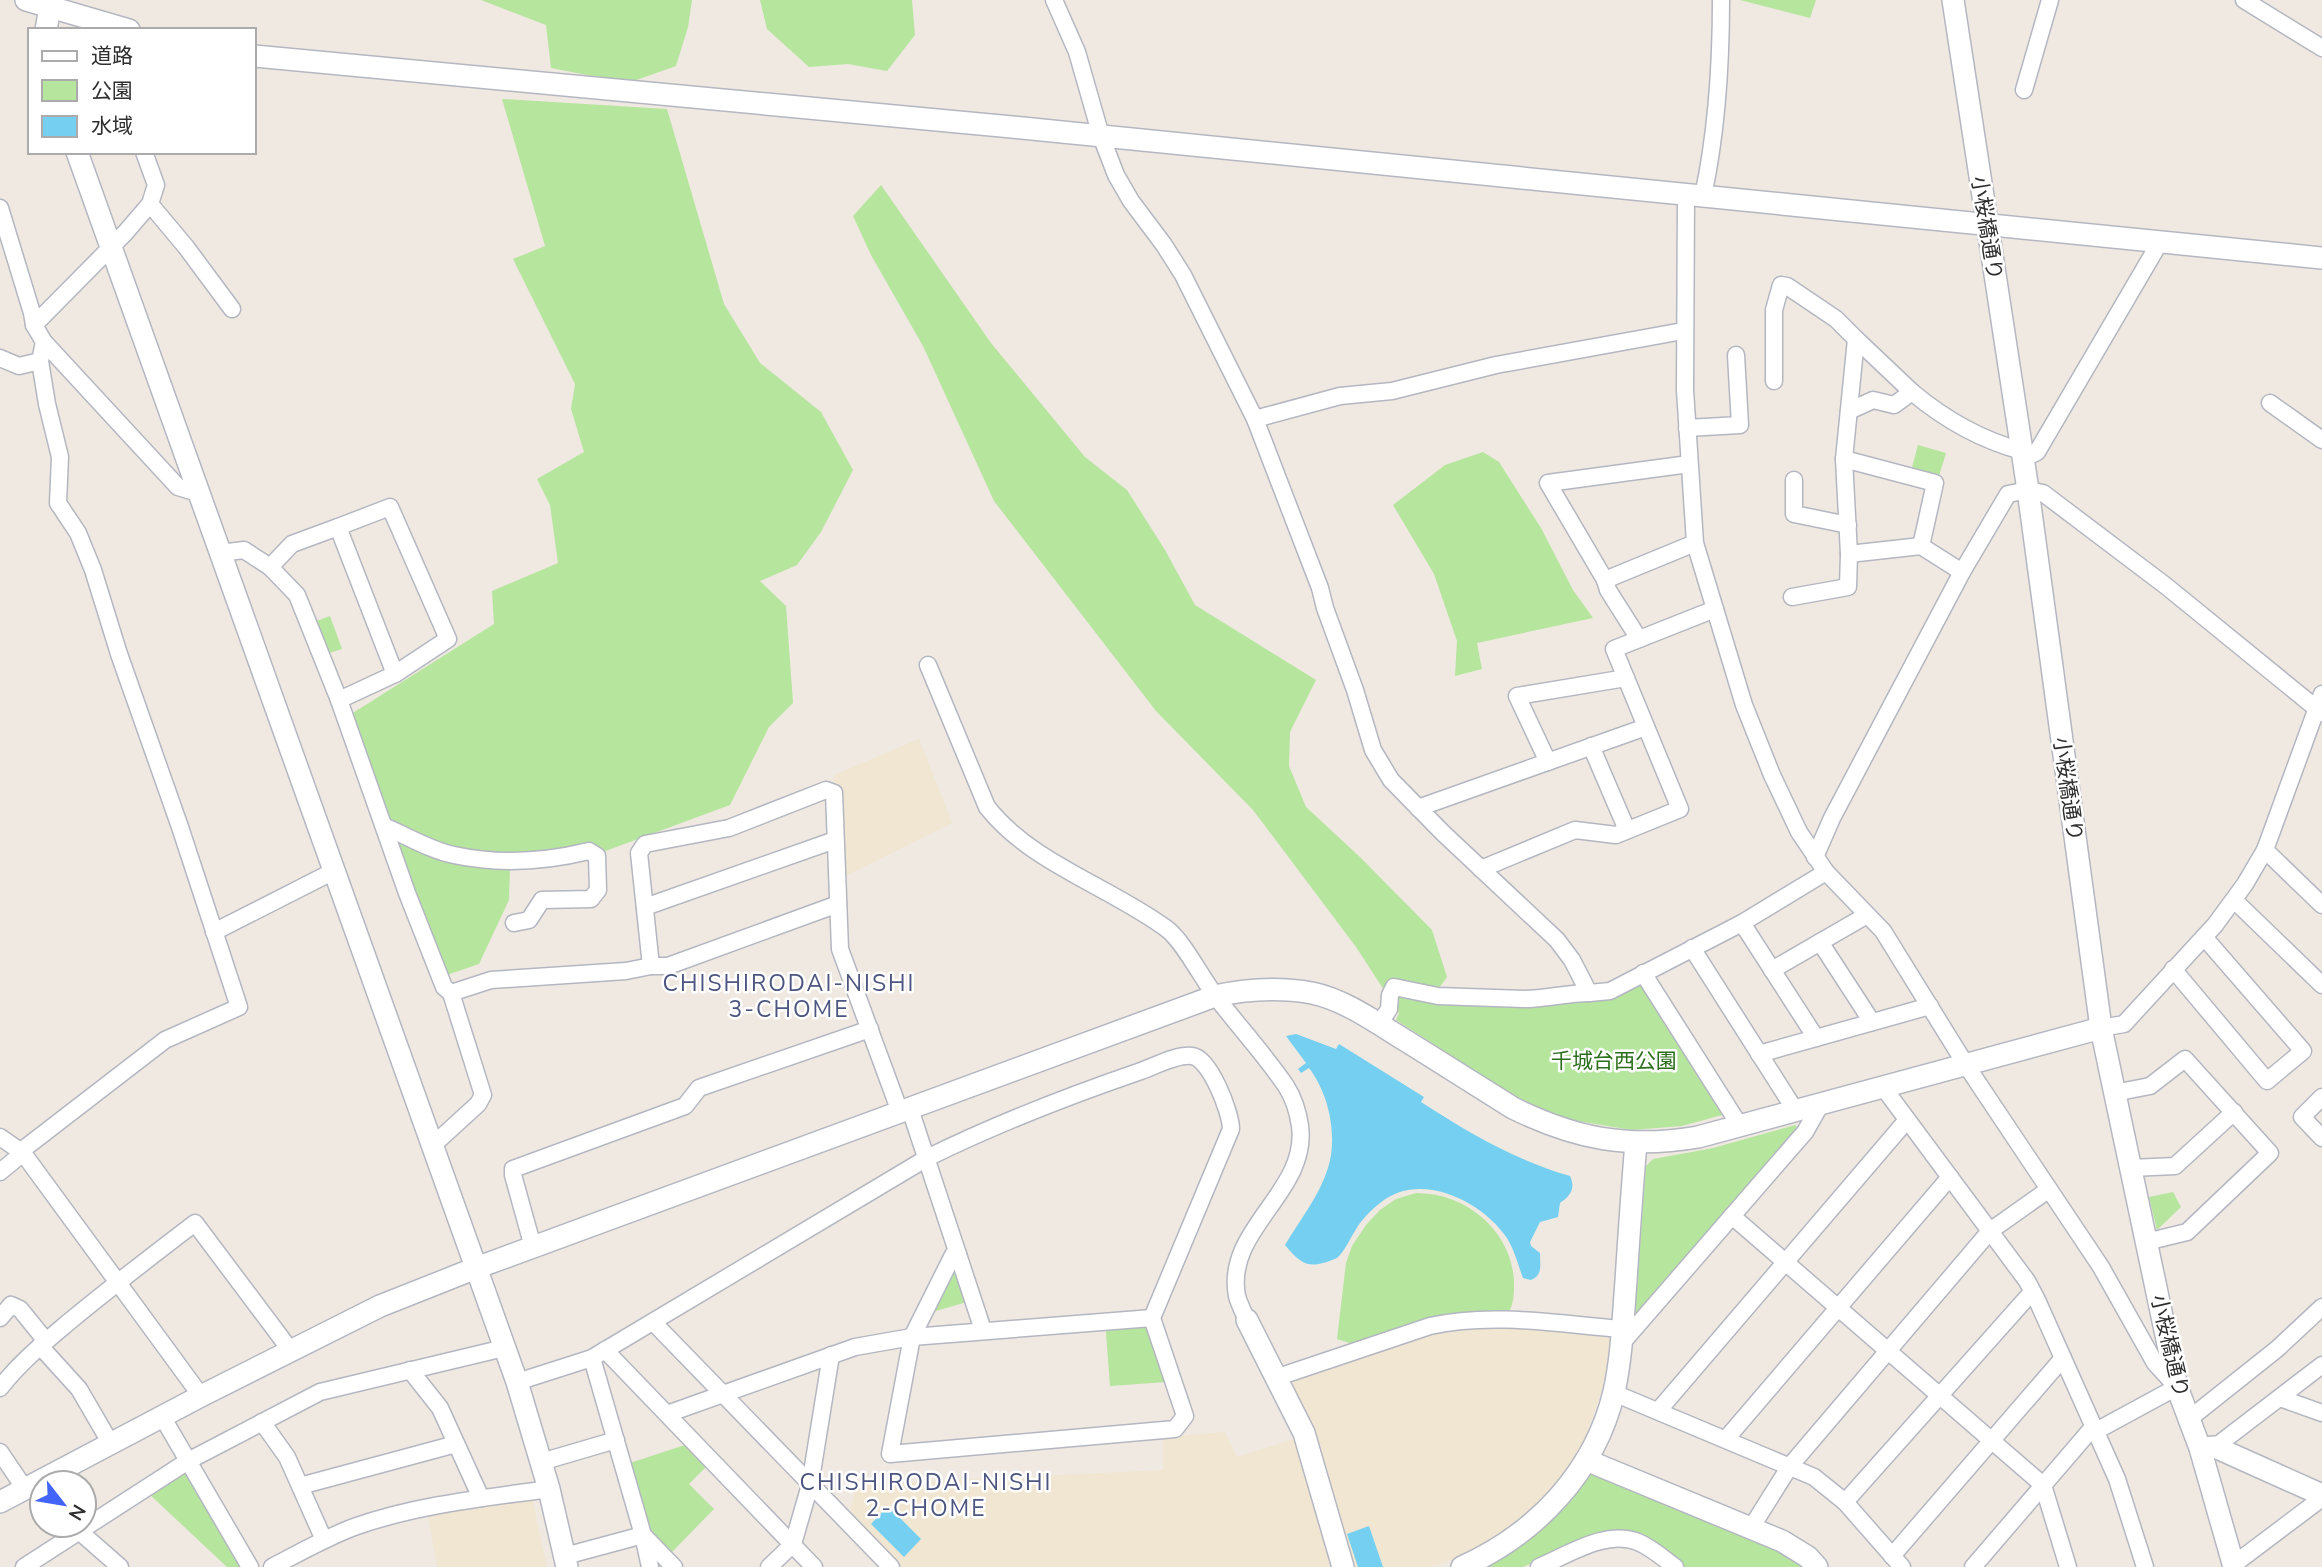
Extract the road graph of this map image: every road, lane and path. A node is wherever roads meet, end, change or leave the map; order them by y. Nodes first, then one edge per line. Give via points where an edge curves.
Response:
1 (26, 0) edge
2 (1054, 0) edge
3 (1721, 0) edge
4 (1953, 0) edge
5 (2050, 0) edge
6 (2244, 0) edge
7 (50, 7) junction
8 (46, 28) edge
9 (116, 28) edge
10 (2322, 48) edge
11 (256, 56) edge
12 (2024, 90) dead end
13 (1101, 136) junction
14 (78, 154) edge
15 (145, 154) edge
16 (1694, 195) junction
17 (150, 204) junction
18 (0, 208) edge
19 (1987, 224) junction
20 (2160, 242) junction
21 (110, 247) junction
22 (2322, 258) edge
23 (232, 309) dead end
24 (34, 325) junction
25 (1684, 331) junction
26 (1856, 339) junction
27 (44, 342) junction
28 (1736, 355) dead end
29 (0, 358) edge
30 (40, 361) junction
31 (1774, 381) dead end
32 (1912, 392) junction
33 (2270, 403) dead end
34 (1849, 411) junction
35 (1255, 419) junction
36 (1687, 428) junction
37 (2322, 439) edge
38 (2022, 455) junction
39 (1844, 458) junction
40 (1689, 464) junction
41 (1794, 480) dead end
42 (2028, 490) junction
43 (198, 493) junction
44 (1848, 525) junction
45 (338, 527) junction
46 (1695, 543) junction
47 (1921, 546) junction
48 (220, 553) junction
49 (1849, 554) junction
50 (270, 567) junction
51 (1962, 572) junction
52 (1605, 580) junction
53 (1792, 597) dead end
54 (1715, 609) junction
55 (1639, 639) junction
56 (928, 665) dead end
57 (396, 674) junction
58 (1626, 678) junction
59 (339, 700) junction
60 (2320, 705) edge
61 (1646, 727) junction
62 (1591, 746) junction
63 (1548, 762) junction
64 (1418, 808) junction
65 (384, 826) junction
66 (1627, 830) junction
67 (835, 840) junction
68 (2265, 850) junction
69 (1815, 857) junction
70 (1481, 869) junction
71 (334, 871) junction
72 (1826, 872) junction
73 (2234, 900) junction
74 (838, 904) junction
75 (2322, 905) edge
76 (645, 907) junction
77 (1867, 915) junction
78 (514, 923) dead end
79 (1742, 923) junction
80 (214, 932) junction
81 (2204, 937) junction
82 (1820, 942) junction
83 (1692, 948) junction
84 (652, 966) junction
85 (2173, 969) junction
86 (1772, 970) junction
87 (1643, 973) junction
88 (2322, 985) edge
89 (451, 993) junction
90 (1589, 993) junction
91 (1215, 996) junction
92 (1930, 1006) junction
93 (1872, 1022) junction
94 (1379, 1024) junction
95 (2101, 1028) junction
96 (870, 1029) junction
97 (1816, 1038) junction
98 (1759, 1054) junction
99 (1966, 1065) junction
100 (1883, 1087) junction
101 (2115, 1093) junction
102 (2322, 1097) edge
103 (1822, 1102) junction
104 (1795, 1110) junction
105 (905, 1111) junction
106 (2234, 1112) junction
107 (1907, 1120) junction
108 (1740, 1126) junction
109 (0, 1137) edge
110 (2322, 1138) edge
111 (1636, 1143) junction
112 (432, 1146) junction
113 (22, 1152) junction
114 (927, 1158) junction
115 (2131, 1168) junction
116 (0, 1172) edge
117 (1950, 1177) junction
118 (2048, 1190) junction
119 (1732, 1216) junction
120 (1990, 1231) junction
121 (2146, 1242) junction
122 (533, 1247) junction
123 (958, 1254) junction
124 (1785, 1263) junction
125 (476, 1268) junction
126 (116, 1282) junction
127 (2032, 1292) junction
128 (1837, 1307) junction
129 (2322, 1307) edge
130 (0, 1318) edge
131 (1152, 1318) junction
132 (1247, 1320) joint
133 (653, 1322) junction
134 (984, 1330) junction
135 (1622, 1336) junction
136 (912, 1337) junction
137 (43, 1344) junction
138 (505, 1348) junction
139 (291, 1351) junction
140 (1887, 1351) junction
141 (598, 1354) junction
142 (831, 1355) junction
143 (2063, 1358) junction
144 (2322, 1365) edge
145 (410, 1370) junction
146 (1275, 1378) junction
147 (517, 1382) junction
148 (2177, 1387) junction
149 (0, 1388) edge
150 (720, 1393) junction
151 (1614, 1393) junction
152 (201, 1396) junction
153 (1940, 1396) junction
154 (2280, 1398) junction
155 (1658, 1411) junction
156 (2322, 1413) edge
157 (667, 1414) junction
158 (163, 1418) junction
159 (2189, 1419) junction
160 (262, 1422) junction
161 (2095, 1429) junction
162 (1726, 1439) junction
163 (616, 1440) junction
164 (1992, 1441) junction
165 (111, 1444) junction
166 (456, 1444) junction
167 (2207, 1448) junction
168 (0, 1452) edge
169 (1586, 1460) junction
170 (188, 1461) junction
171 (541, 1462) junction
172 (1790, 1466) junction
173 (810, 1485) junction
174 (2043, 1485) junction
175 (300, 1486) junction
176 (25, 1489) junction
177 (549, 1489) junction
178 (2322, 1496) edge
179 (481, 1498) junction
180 (0, 1502) edge
181 (1845, 1502) junction
182 (98, 1519) edge
183 (1751, 1528) junction
184 (643, 1535) junction
185 (67, 1539) edge
186 (88, 1539) edge
187 (324, 1540) junction
188 (793, 1544) junction
189 (566, 1561) edge
190 (1897, 1561) edge
191 (1548, 1566) edge
192 (2067, 1566) edge
193 (2233, 1566) edge
194 (24, 1567) edge
195 (120, 1567) edge
196 (250, 1567) edge
197 (272, 1567) edge
198 (650, 1567) edge
199 (674, 1567) edge
200 (769, 1567) edge
201 (814, 1567) edge
202 (891, 1567) edge
203 (1343, 1567) edge
204 (1462, 1567) edge
205 (1675, 1567) edge
206 (1817, 1567) edge
207 (1973, 1567) edge
208 (2145, 1567) edge

1 - 7 street
2 - 13 street via 1077,52
3 - 16 street via 1713,148
4 - 19 street, 小桜橋通り
5 - 12 street
6 - 10 street
7 - 8 street
7 - 9 street
11 - 13 street
13 - 16 street
13 - 35 street via 1131,201 1183,275
14 - 21 street
15 - 17 street via 156,185
16 - 19 street
16 - 25 street
17 - 21 street
17 - 23 street
18 - 24 street
19 - 20 street
19 - 38 street, 小桜橋通り
20 - 22 street
20 - 38 street via 2037,452
21 - 24 street
21 - 43 street
24 - 27 street
25 - 35 street via 1496,365 1392,391 1340,396
25 - 36 street
26 - 31 street via 1836,319 1781,285 1774,310
26 - 32 street
26 - 34 street
27 - 30 street
27 - 43 street via 178,487
28 - 36 street via 1740,425
29 - 30 street via 19,366
30 - 80 street via 60,457 58,503 78,533 93,570
32 - 34 street via 1894,405 1873,400
32 - 38 street via 1940,415
33 - 37 street
34 - 39 street
35 - 64 street via 1320,588 1373,750 1391,780
36 - 40 street
38 - 42 street, 小桜橋通り
39 - 44 street
39 - 47 street via 1935,483
40 - 46 street
40 - 52 street via 1548,483
41 - 44 street via 1794,514
42 - 51 street via 2008,494
42 - 60 street via 2043,493
42 - 95 street, 小桜橋通り
43 - 48 street
44 - 49 street
45 - 50 street via 292,544
45 - 57 street
45 - 57 street via 390,507 447,639
46 - 52 street
46 - 54 street
47 - 49 street
47 - 51 street
48 - 50 street via 244,550
48 - 71 street
49 - 53 street via 1848,587
50 - 59 street via 297,595
51 - 69 street
52 - 55 street
54 - 55 street
54 - 69 street via 1749,717 1794,821
55 - 58 street via 1614,649
56 - 91 street via 987,807 1002,826 1170,931
57 - 59 street
58 - 61 street
58 - 63 street via 1517,696
59 - 65 street
60 - 68 street
61 - 62 street
61 - 66 street via 1680,809
62 - 63 street
62 - 66 street
63 - 64 street
64 - 70 street
65 - 78 street via 452,855 509,861 550,860 589,851 597,856 598,890 591,899 542,900 529,920
65 - 89 street via 439,975
66 - 70 street via 1616,835 1575,830
67 - 74 street
67 - 76 street
67 - 76 street via 834,793 826,790 729,828 645,844 639,853
68 - 73 street
68 - 75 street
69 - 72 street
70 - 90 street via 1557,940
71 - 80 street
71 - 112 street
72 - 77 street
72 - 79 street
73 - 81 street
73 - 88 street
74 - 84 street via 668,966
74 - 96 street via 840,949
76 - 84 street
77 - 82 street
77 - 92 street via 1883,931
79 - 83 street
79 - 86 street
80 - 113 street via 239,1007 165,1040
81 - 85 street
81 - 85 street via 2303,1051 2267,1081
82 - 86 street
82 - 93 street
83 - 87 street
83 - 98 street
84 - 89 street via 491,981
85 - 95 street via 2124,1024
86 - 97 street
87 - 90 street via 1610,991
87 - 108 street
89 - 112 street via 483,1095
90 - 94 street via 1499,998 1438,996 1394,987
91 - 94 street via 1240,990 1313,993
91 - 105 street
91 - 132 street via 1287,1087 1300,1128 1289,1179 1245,1244 1237,1268 1237,1295
92 - 93 street
92 - 99 street
93 - 97 street
94 - 111 street via 1534,1119 1598,1139
95 - 99 street
95 - 101 street, 小桜橋通り
96 - 105 street
96 - 122 street via 699,1088 685,1106 513,1169
97 - 98 street
98 - 104 street
99 - 100 street
99 - 118 street
100 - 103 street
100 - 107 street
101 - 106 street via 2150,1086 2185,1059
101 - 115 street, 小桜橋通り
102 - 110 street via 2302,1117
103 - 104 street
103 - 119 street via 1805,1132
104 - 108 street
105 - 114 street
105 - 122 street
106 - 115 street via 2175,1166
106 - 121 street via 2270,1153 2187,1231
107 - 117 street
107 - 124 street
108 - 111 street via 1667,1143
109 - 113 street
111 - 135 street
112 - 125 street
113 - 116 street
113 - 126 street
114 - 123 street
114 - 131 street via 973,1135 1110,1082 1175,1059 1200,1059 1210,1070 1231,1118 1231,1129
114 - 133 street
115 - 121 street, 小桜橋通り
117 - 120 street
117 - 128 street
118 - 120 street
118 - 148 street via 2101,1267 2155,1363
119 - 124 street
119 - 135 street
120 - 127 street
120 - 140 street
121 - 148 street, 小桜橋通り
122 - 125 street
123 - 134 street
123 - 136 street via 953,1255
124 - 128 street
124 - 155 street
125 - 138 street
125 - 139 street via 380,1306
126 - 137 street
126 - 139 street via 195,1223
126 - 152 street
127 - 143 street
127 - 153 street
128 - 140 street
128 - 162 street
129 - 159 street
130 - 137 street via 11,1305 20,1309
131 - 134 street
131 - 136 street via 1185,1416 1175,1429 890,1454
132 - 146 street
133 - 141 street
133 - 150 street
134 - 136 street
135 - 146 street via 1495,1319 1454,1321
135 - 151 street
136 - 142 street via 855,1346
137 - 149 street
137 - 165 street via 79,1389
138 - 145 street
138 - 147 street
139 - 152 street
140 - 153 street
140 - 172 street
141 - 147 street
141 - 157 street
141 - 163 street
142 - 150 street
142 - 173 street
143 - 161 street
143 - 164 street
144 - 154 street
145 - 160 street via 320,1392
145 - 166 street via 440,1408
146 - 203 street via 1307,1443
147 - 171 street
148 - 159 street, 小桜橋通り
148 - 161 street
150 - 157 street
150 - 173 street
151 - 155 street
151 - 169 street
152 - 158 street
153 - 164 street
153 - 181 street
154 - 156 street
154 - 167 street
155 - 162 street
157 - 188 street
158 - 165 street
158 - 170 street
159 - 167 street, 小桜橋通り
160 - 170 street
160 - 175 street via 287,1457
161 - 174 street
161 - 208 street via 2130,1514
162 - 172 street
163 - 171 street
163 - 184 street
164 - 174 street
164 - 190 street
165 - 176 street
166 - 175 street
166 - 179 street
167 - 178 street
167 - 193 street, 小桜橋通り
168 - 176 street
169 - 183 street
169 - 204 street via 1531,1525
170 - 182 street
170 - 196 street
171 - 177 street
172 - 181 street via 1814,1477
172 - 183 street
173 - 188 street
173 - 202 street
174 - 192 street
174 - 207 street
175 - 187 street
176 - 180 street
177 - 179 street
177 - 189 street
178 - 193 street
179 - 187 street via 389,1517
181 - 190 street
183 - 206 street via 1782,1541
184 - 189 street
184 - 198 street
184 - 199 street
185 - 194 street
186 - 195 street
187 - 197 street
188 - 200 street
188 - 201 street
191 - 205 street via 1613,1538 1637,1542

